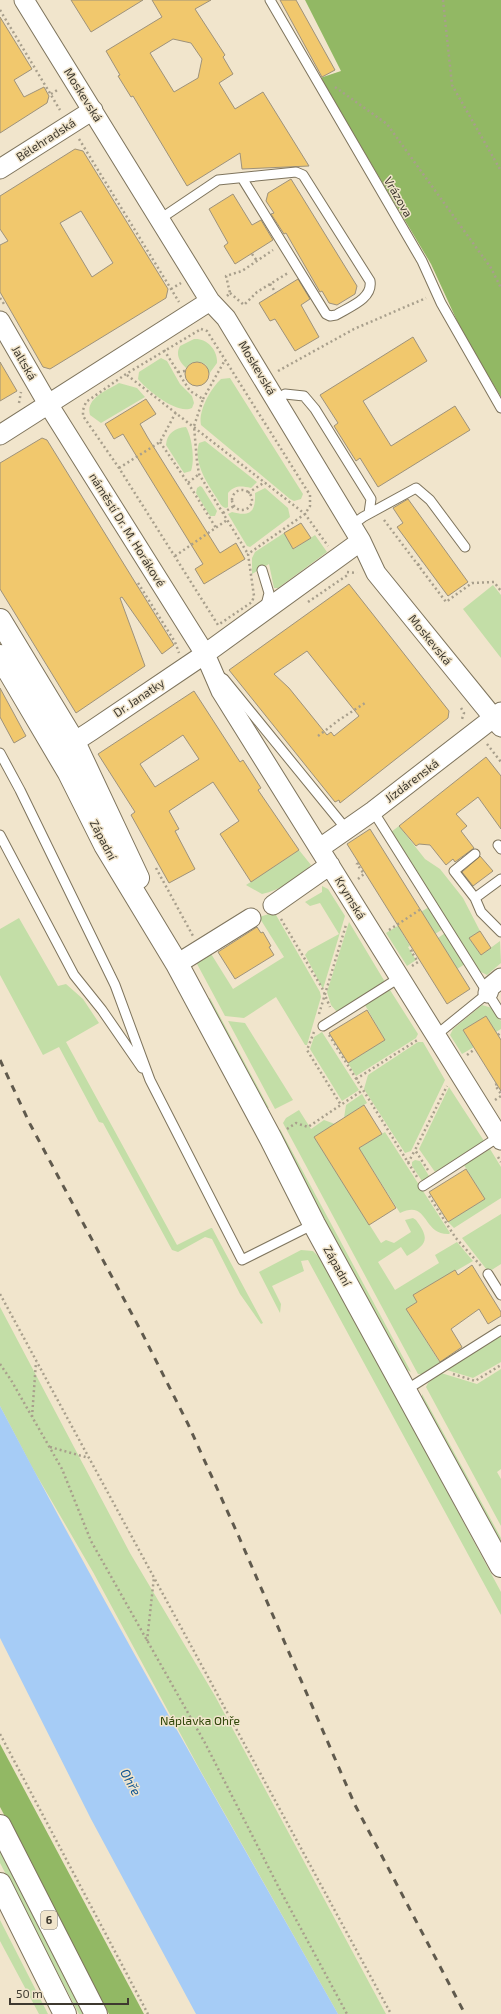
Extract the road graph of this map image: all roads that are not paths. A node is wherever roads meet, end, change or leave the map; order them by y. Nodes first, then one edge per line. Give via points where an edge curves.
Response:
1 (24, 0) edge
2 (270, 0) edge
3 (93, 110) junction
4 (0, 169) edge
5 (242, 178) junction
6 (160, 219) junction
7 (217, 299) junction
8 (0, 321) edge
9 (276, 400) junction
10 (48, 404) junction
11 (501, 408) edge
12 (0, 434) edge
13 (373, 511) junction
14 (356, 533) junction
15 (465, 548) dead end
16 (262, 570) dead end
17 (264, 612) junction
18 (0, 620) edge
19 (205, 654) junction
20 (0, 656) edge
21 (216, 675) junction
22 (34, 713) junction
23 (499, 719) edge
24 (74, 742) junction
25 (0, 754) edge
26 (373, 811) junction
27 (346, 830) junction
28 (0, 835) edge
29 (320, 848) junction
30 (474, 854) dead end
31 (330, 865) junction
32 (501, 879) edge
33 (475, 898) junction
34 (273, 905) road end
35 (251, 918) dead end
36 (501, 932) edge
37 (177, 964) junction
38 (402, 974) junction
39 (501, 978) edge
40 (488, 993) junction
41 (501, 1014) edge
42 (323, 1026) road end
43 (429, 1037) junction
44 (150, 1080) junction
45 (501, 1137) edge
46 (423, 1186) road end
47 (314, 1224) junction
48 (488, 1274) road end
49 (501, 1295) edge
50 (501, 1330) edge
51 (406, 1390) junction
52 (500, 1561) edge
53 (0, 1826) edge
54 (2, 1889) edge
55 (65, 2014) edge
56 (96, 2014) edge

1 - 3 street, Moskevská
2 - 11 lane, Vrázova via 422,261 436,293
3 - 4 street, Bělehradská
3 - 6 street, Moskevská
5 - 5 lane via 326,314 336,316 368,294 370,281 303,175 296,172
5 - 6 lane via 218,180
6 - 7 street, Moskevská
7 - 9 street, Moskevská
7 - 10 street
8 - 10 street, Jaltská
9 - 13 lane via 285,394 304,396 371,499
9 - 14 street, Moskevská
10 - 12 street
10 - 19 street, náměstí Dr. M. Horákové
13 - 14 lane
13 - 15 lane via 416,488 430,500
14 - 17 street via 343,566
14 - 23 street, Moskevská via 376,573
16 - 17 lane via 269,593
17 - 19 street
18 - 24 main road, Západní
19 - 21 street, Krymská
19 - 24 street, Dr. Janatky
20 - 22 main road, Západní
21 - 27 lane via 224,679
21 - 29 street, Krymská via 221,691
22 - 24 street, Západní via 63,744
22 - 37 main road, Západní via 105,845
23 - 26 street, Jízdárenská
24 - 37 main road, Západní via 122,840
25 - 44 lane via 115,985
26 - 27 street, Jízdárenská
26 - 40 lane
27 - 29 street, Jízdárenská
28 - 44 lane via 74,975 102,1010
29 - 31 street, Krymská
30 - 33 lane via 454,871
31 - 34 street
31 - 38 street, Krymská via 375,939
32 - 33 lane
33 - 36 lane via 482,912
35 - 37 street
37 - 47 main road, Západní
38 - 42 lane
38 - 43 street, Krymská
39 - 40 street via 490,987
40 - 41 lane
40 - 43 lane
43 - 45 street, Krymská
44 - 47 lane via 242,1260
45 - 46 lane
47 - 51 main road, Západní
48 - 49 lane
50 - 51 lane
51 - 52 main road, Západní
53 - 56 main road, 6
54 - 55 main road, 6

